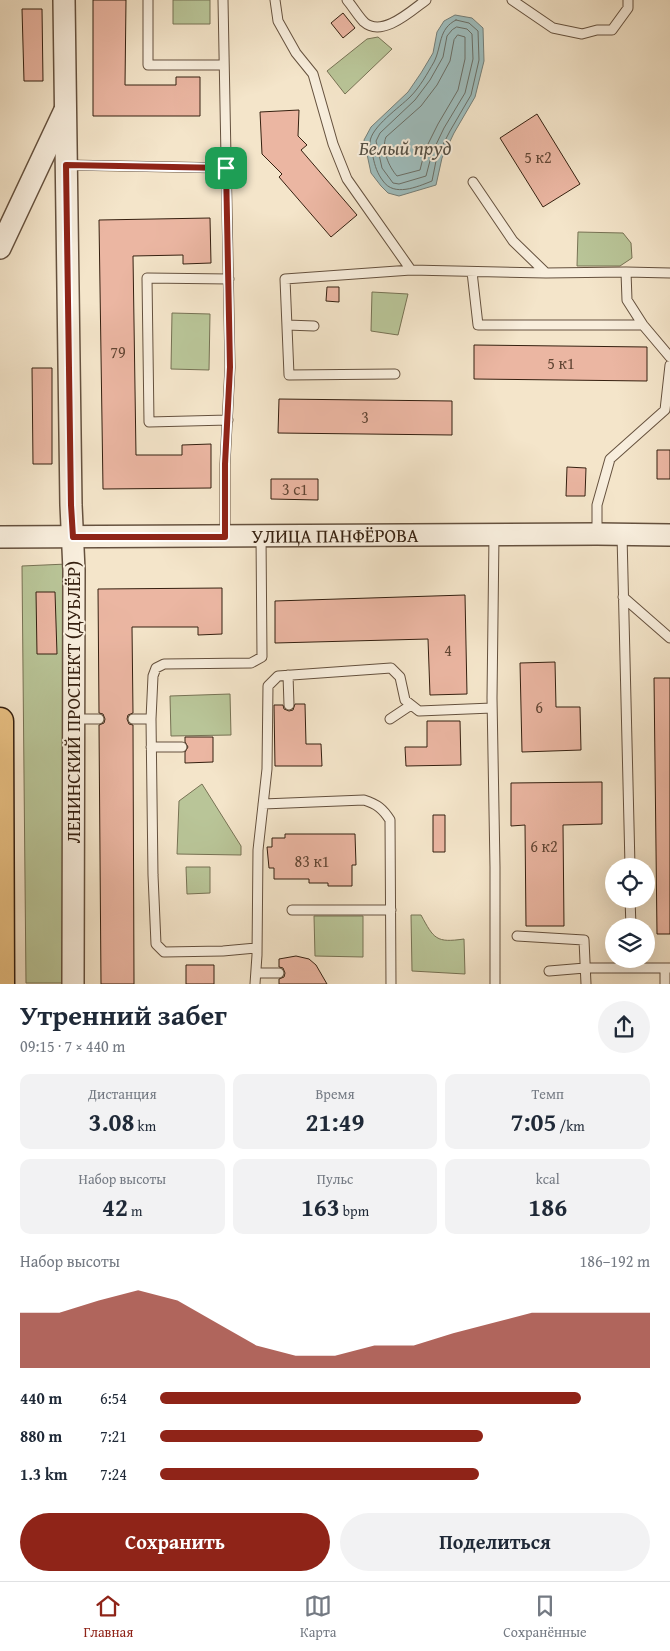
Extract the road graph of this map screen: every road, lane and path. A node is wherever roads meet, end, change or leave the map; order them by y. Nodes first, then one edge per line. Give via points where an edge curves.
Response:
1 (64, 0) edge
2 (148, 0) edge
3 (223, 0) edge
4 (347, 0) edge
5 (426, 0) edge
6 (512, 0) edge
7 (628, 0) edge
8 (278, 1) edge
9 (224, 65) junction
10 (66, 108) junction
11 (66, 165) junction
12 (226, 168) junction
13 (473, 182) dead end
14 (0, 248) edge
15 (411, 270) junction
16 (472, 272) junction
17 (626, 272) junction
18 (546, 273) junction
19 (670, 273) edge
20 (229, 279) junction
21 (287, 325) junction
22 (643, 325) junction
23 (314, 326) dead end
24 (670, 357) edge
25 (670, 365) edge
26 (394, 374) dead end
27 (669, 378) edge
28 (228, 420) junction
29 (597, 534) junction
30 (494, 535) junction
31 (622, 535) junction
32 (670, 535) edge
33 (261, 536) junction
34 (0, 537) edge
35 (73, 537) junction
36 (225, 537) junction
37 (623, 597) junction
38 (670, 638) edge
39 (288, 675) junction
40 (289, 704) dead end
41 (412, 705) junction
42 (492, 708) junction
43 (73, 719) junction
44 (99, 719) dead end
45 (133, 719) dead end
46 (151, 719) junction
47 (390, 719) dead end
48 (0, 721) edge
49 (152, 747) junction
50 (182, 747) dead end
51 (264, 804) junction
52 (630, 858) edge
53 (292, 910) dead end
54 (391, 910) junction
55 (518, 936) dead end
56 (256, 948) junction
57 (605, 966) edge
58 (586, 968) junction
59 (667, 968) edge
60 (549, 971) dead end
61 (256, 973) junction
62 (279, 973) dead end
63 (1, 984) edge
64 (73, 984) edge
65 (255, 984) edge
66 (390, 984) edge
67 (495, 984) edge
68 (586, 984) edge
69 (665, 984) edge

1 - 10 street, ЛЕНИНСКИЙ ПРОСПЕКТ (ДУБЛЁР)
2 - 9 lane via 148,65
3 - 9 lane
4 - 5 lane via 364,22 375,28 384,27
6 - 7 lane via 553,28 582,34 612,30 628,8
8 - 15 lane via 278,20 296,53 313,74 333,144 347,179
9 - 12 lane
10 - 11 street, ЛЕНИНСКИЙ ПРОСПЕКТ (ДУБЛЁР)
10 - 14 street
11 - 12 lane
11 - 35 street, ЛЕНИНСКИЙ ПРОСПЕКТ (ДУБЛЁР)
12 - 20 lane
13 - 18 lane via 513,241
15 - 16 lane
15 - 21 lane via 285,278
16 - 18 lane
16 - 22 lane via 478,325
17 - 18 lane
17 - 19 lane
17 - 22 lane via 627,300
20 - 28 lane
20 - 28 lane via 147,278 150,422
21 - 23 lane
21 - 26 lane via 288,375
22 - 24 lane
25 - 27 lane
27 - 29 lane via 665,410 610,458 597,505
28 - 36 lane
29 - 30 street, УЛИЦА ПАНФЁРОВА
29 - 31 street, УЛИЦА ПАНФЁРОВА
30 - 33 street, УЛИЦА ПАНФЁРОВА
30 - 42 lane
31 - 32 street, УЛИЦА ПАНФЁРОВА
31 - 37 lane
33 - 36 street, УЛИЦА ПАНФЁРОВА
33 - 46 lane via 262,657 251,663 173,663 156,668
34 - 35 street, УЛИЦА ПАНФЁРОВА
35 - 36 street, УЛИЦА ПАНФЁРОВА
35 - 43 street, ЛЕНИНСКИЙ ПРОСПЕКТ (ДУБЛЁР)
37 - 38 lane
37 - 52 lane
39 - 40 lane
39 - 41 lane via 391,668 400,677 405,700
39 - 51 lane via 278,676 268,686 268,769
41 - 42 lane via 419,711
41 - 47 lane
42 - 67 lane
43 - 44 lane
43 - 64 street, ЛЕНИНСКИЙ ПРОСПЕКТ (ДУБЛЁР)
45 - 46 lane
46 - 49 lane
48 - 63 main road
49 - 50 lane
49 - 56 lane via 156,944 164,952
51 - 54 lane via 364,800 384,809 390,820
51 - 56 lane via 258,850
53 - 54 lane
54 - 66 lane
55 - 58 lane via 584,940
56 - 61 lane
57 - 58 lane
58 - 60 lane
58 - 68 lane
59 - 69 lane
61 - 62 lane
61 - 65 lane

